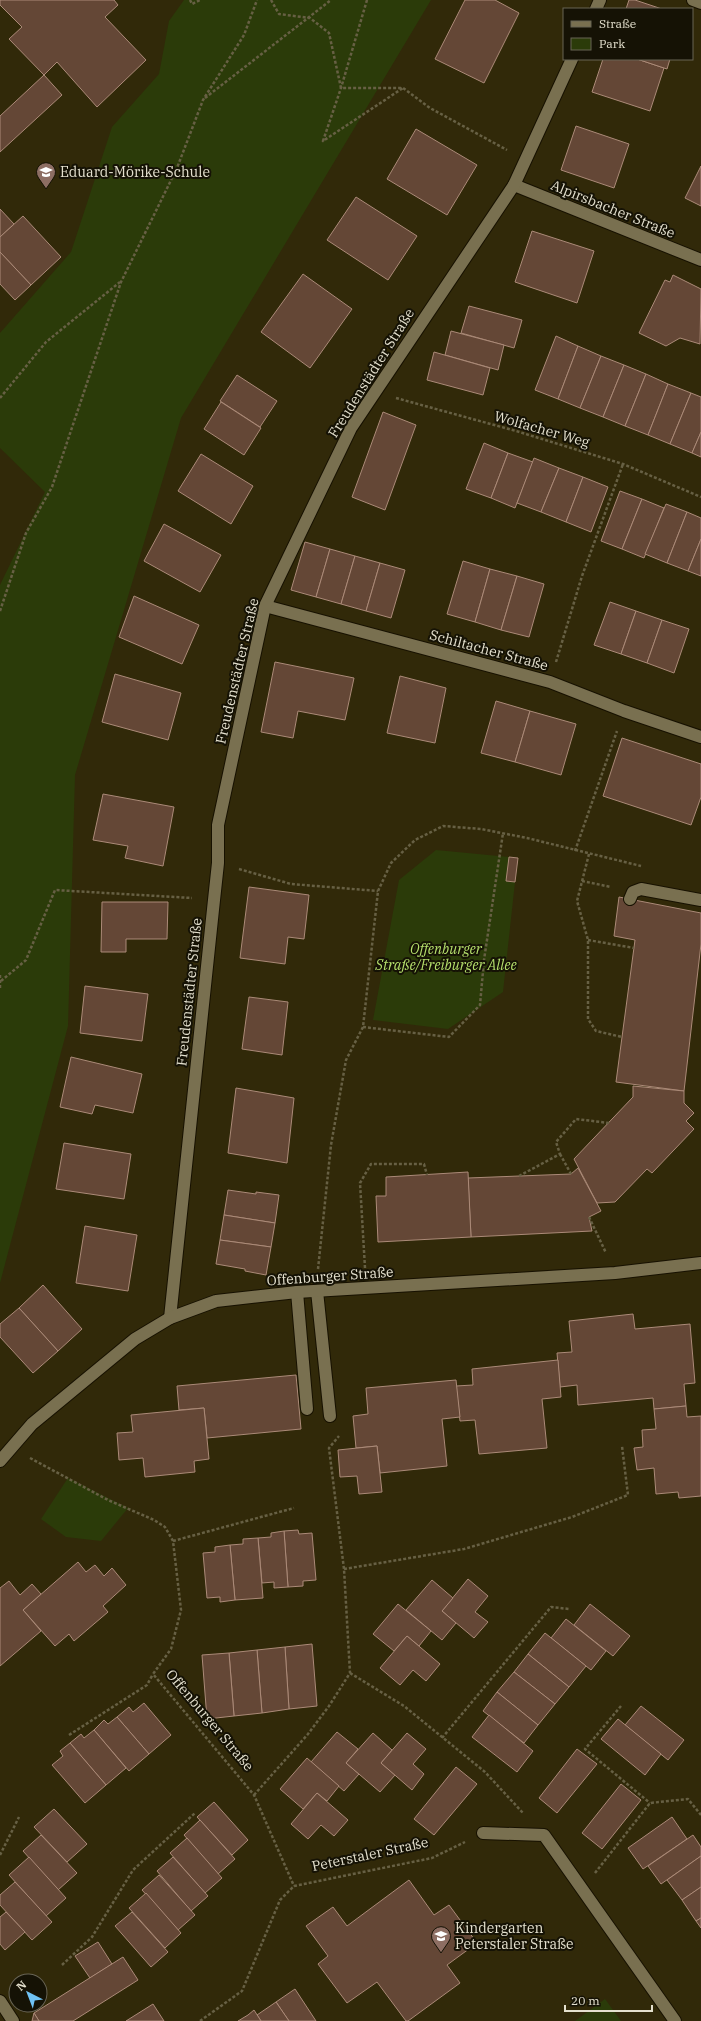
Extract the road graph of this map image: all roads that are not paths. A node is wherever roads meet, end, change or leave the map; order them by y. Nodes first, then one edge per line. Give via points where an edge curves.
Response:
1 (693, 0) edge
2 (701, 3) edge
3 (572, 60) edge
4 (514, 184) junction
5 (701, 260) edge
6 (265, 606) junction
7 (701, 737) edge
8 (632, 895) road end
9 (701, 900) edge
10 (701, 1263) edge
11 (317, 1291) junction
12 (297, 1292) junction
13 (170, 1318) junction
14 (308, 1409) dead end
15 (330, 1416) dead end
16 (0, 1461) edge
17 (483, 1833) road end
18 (0, 2001) edge
19 (13, 2021) edge
20 (675, 2021) edge

1 - 2 street
3 - 4 street, Freudenstädter Straße
4 - 5 street, Alpirsbacher Straße
4 - 6 street, Freudenstädter Straße via 351,428
6 - 7 street, Schiltacher Straße via 550,682
6 - 13 street, Freudenstädter Straße via 218,825 218,863
8 - 9 street via 641,889
10 - 11 street, Offenburger Straße via 615,1273
11 - 12 street, Offenburger Straße
11 - 15 street
12 - 13 street, Offenburger Straße via 216,1301
12 - 14 street
13 - 16 street, Offenburger Straße via 135,1339 32,1424
17 - 20 street via 544,1835
18 - 19 street

